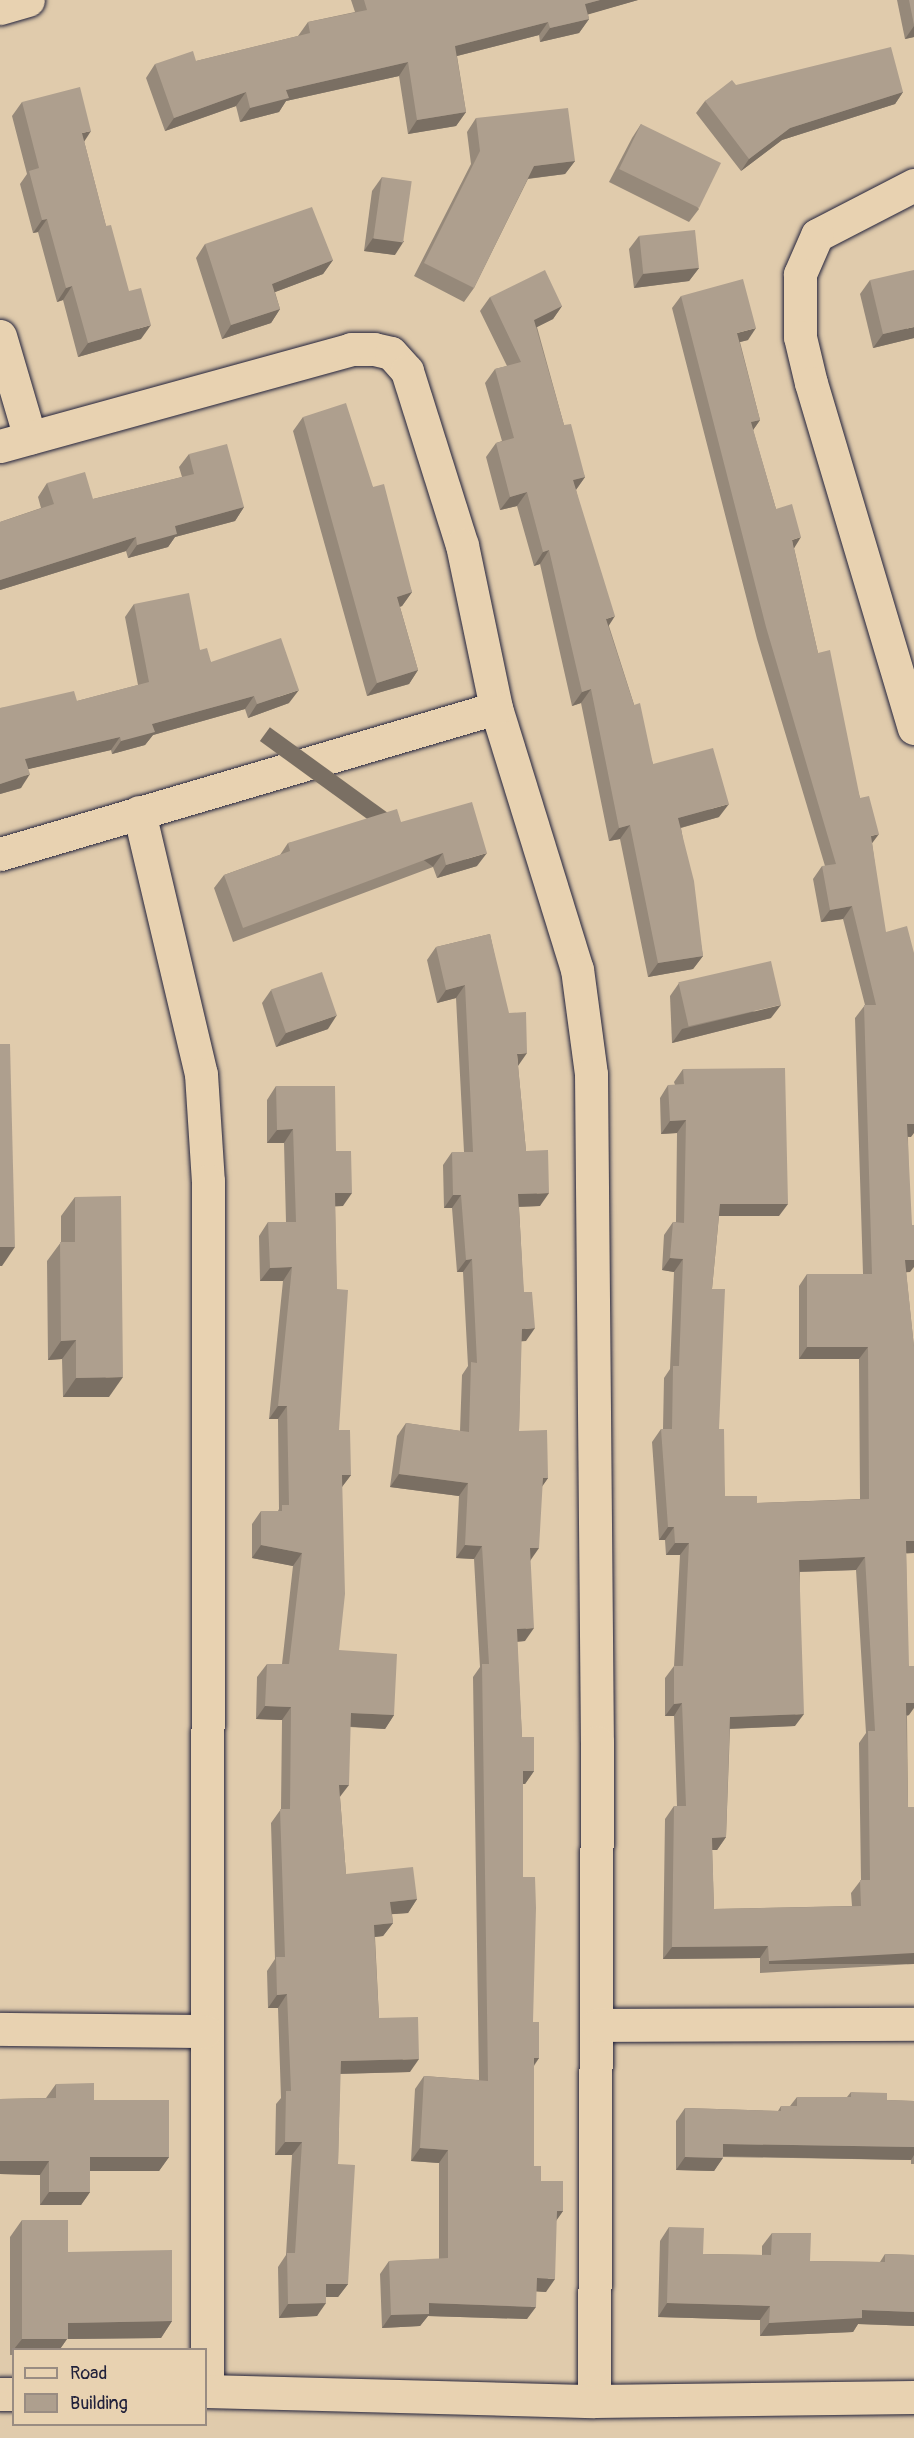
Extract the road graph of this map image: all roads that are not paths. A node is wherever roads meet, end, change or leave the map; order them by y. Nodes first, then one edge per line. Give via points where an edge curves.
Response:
1 (28, 0) edge
2 (0, 8) edge
3 (914, 185) edge
4 (0, 336) edge
5 (15, 442) edge
6 (496, 708) junction
7 (914, 728) edge
8 (139, 812) junction
9 (0, 854) edge
10 (914, 2024) edge
11 (597, 2025) junction
12 (0, 2029) edge
13 (205, 2031) junction
14 (206, 2348) edge
15 (207, 2391) edge
16 (914, 2397) edge
17 (594, 2401) junction

1 - 2 street
3 - 7 street via 816,235 800,274 800,337
4 - 5 street
5 - 6 street via 351,350 391,353 407,371 462,545
6 - 8 street
6 - 11 street via 577,969 591,1074
8 - 9 street
8 - 13 street via 201,1074 208,1181
10 - 11 street
11 - 17 street
12 - 13 street
13 - 14 street
15 - 17 street
16 - 17 street

